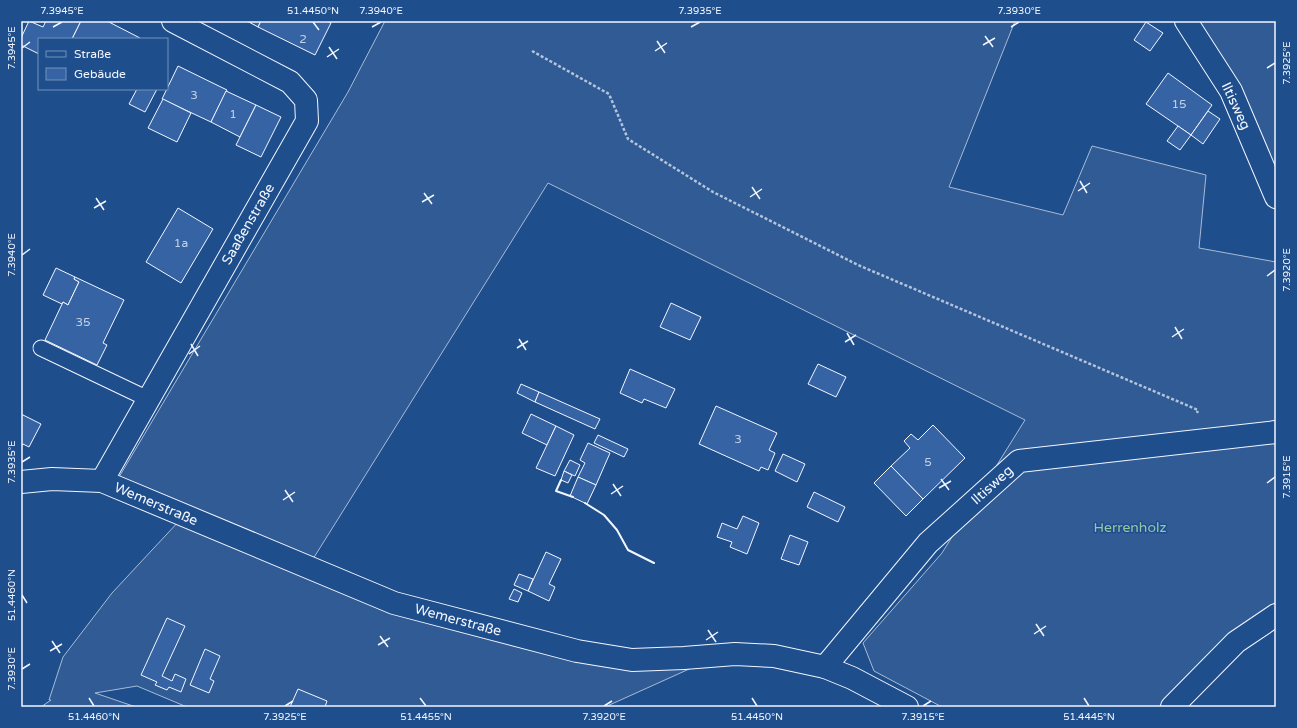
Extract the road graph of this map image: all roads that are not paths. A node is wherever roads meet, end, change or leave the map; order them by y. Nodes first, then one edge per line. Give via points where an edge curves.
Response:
1 (173, 21) edge
2 (1186, 21) edge
3 (1276, 197) edge
4 (41, 348) dead end
5 (148, 399) junction
6 (1276, 432) edge
7 (102, 481) junction
8 (21, 482) edge
9 (1276, 615) edge
10 (825, 667) junction
11 (907, 707) edge
12 (1172, 707) edge

1 - 5 street, Saaßenstraße via 290,82 306,100 307,121
2 - 3 street, Iltisweg via 1231,90
4 - 5 lane
5 - 7 street, Saaßenstraße
6 - 10 street, Iltisweg via 1019,461 928,542
7 - 8 street, Wemerstraße via 52,479
7 - 10 street, Wemerstraße via 394,603 577,651 632,660 734,654 774,656
9 - 12 street via 1236,642
10 - 11 street, Wemerstraße

